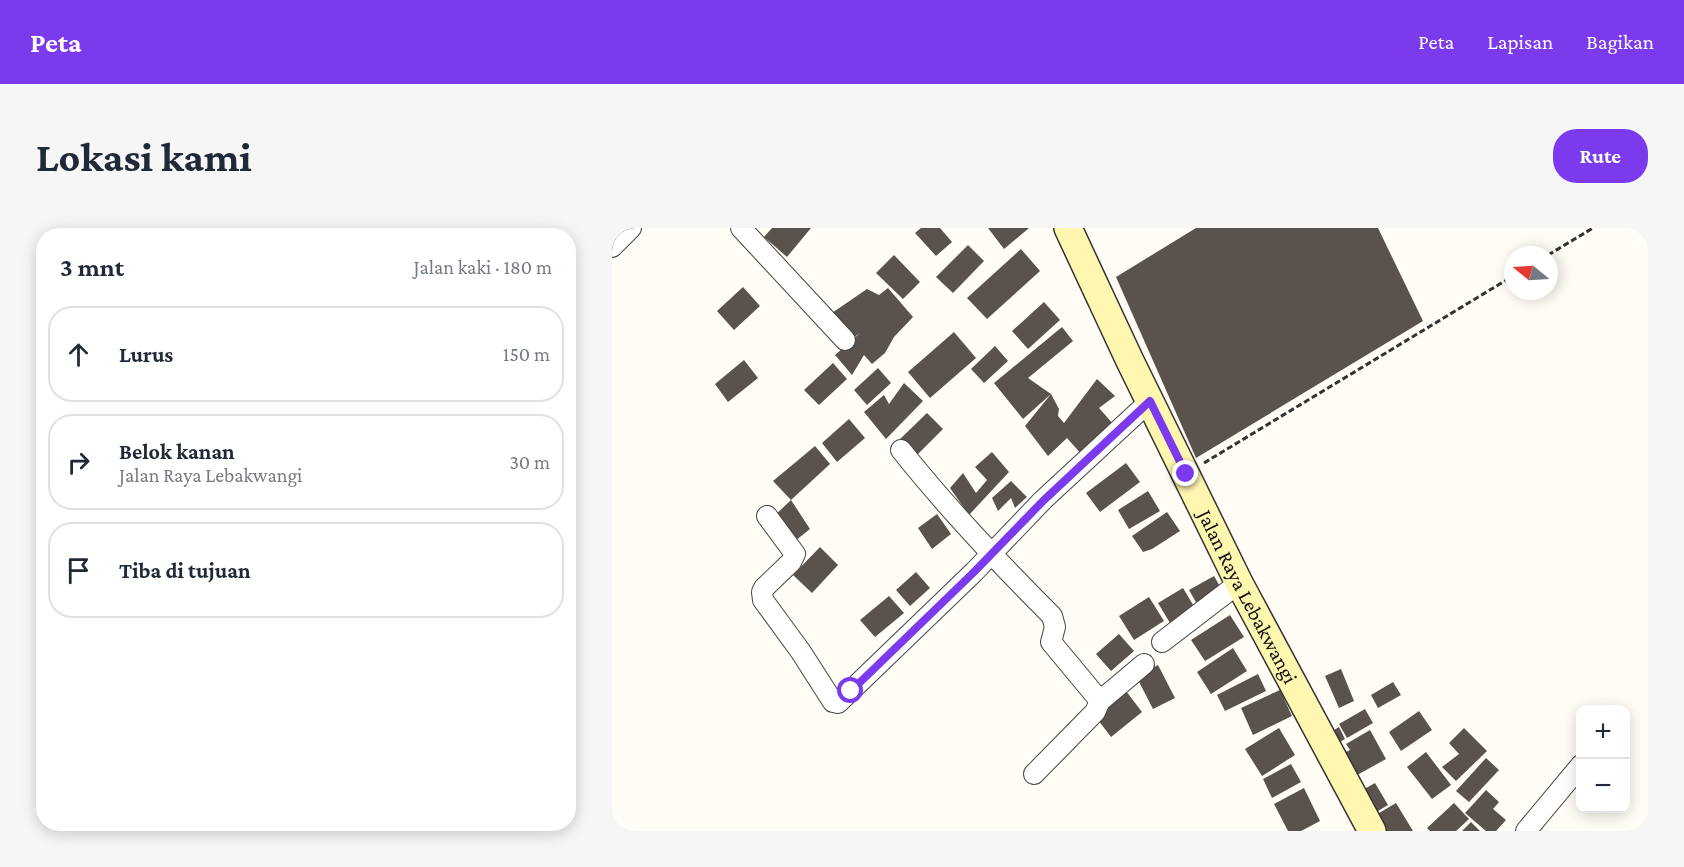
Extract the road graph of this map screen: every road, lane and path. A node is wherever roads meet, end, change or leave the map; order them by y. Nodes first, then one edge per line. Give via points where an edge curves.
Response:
1 (631, 228) edge
2 (741, 228) edge
3 (1068, 228) edge
4 (1593, 228) edge
5 (1642, 228) edge
6 (1648, 232) edge
7 (612, 247) edge
8 (1558, 249) edge
9 (1504, 281) edge
10 (845, 340) dead end
11 (1150, 401) junction
12 (901, 450) dead end
13 (1186, 474) junction
14 (767, 516) dead end
15 (991, 555) junction
16 (1239, 583) junction
17 (1162, 642) dead end
18 (1144, 664) dead end
19 (1100, 701) junction
20 (1576, 771) edge
21 (1034, 774) dead end
22 (1372, 831) edge
23 (1526, 831) edge

1 - 7 street
2 - 10 street
3 - 11 main road, Jalan Raya Lebakwangi
4 - 8 path
5 - 6 path
9 - 13 path
11 - 13 main road, Jalan Raya Lebakwangi
11 - 15 street
12 - 15 street
13 - 16 main road, Jalan Raya Lebakwangi
14 - 15 street via 795,554 764,588 763,600 836,704
15 - 19 street via 1052,616 1055,627 1051,642
16 - 17 street
16 - 22 main road, Jalan Raya Lebakwangi
18 - 19 street
19 - 21 street via 1095,712
20 - 23 street

